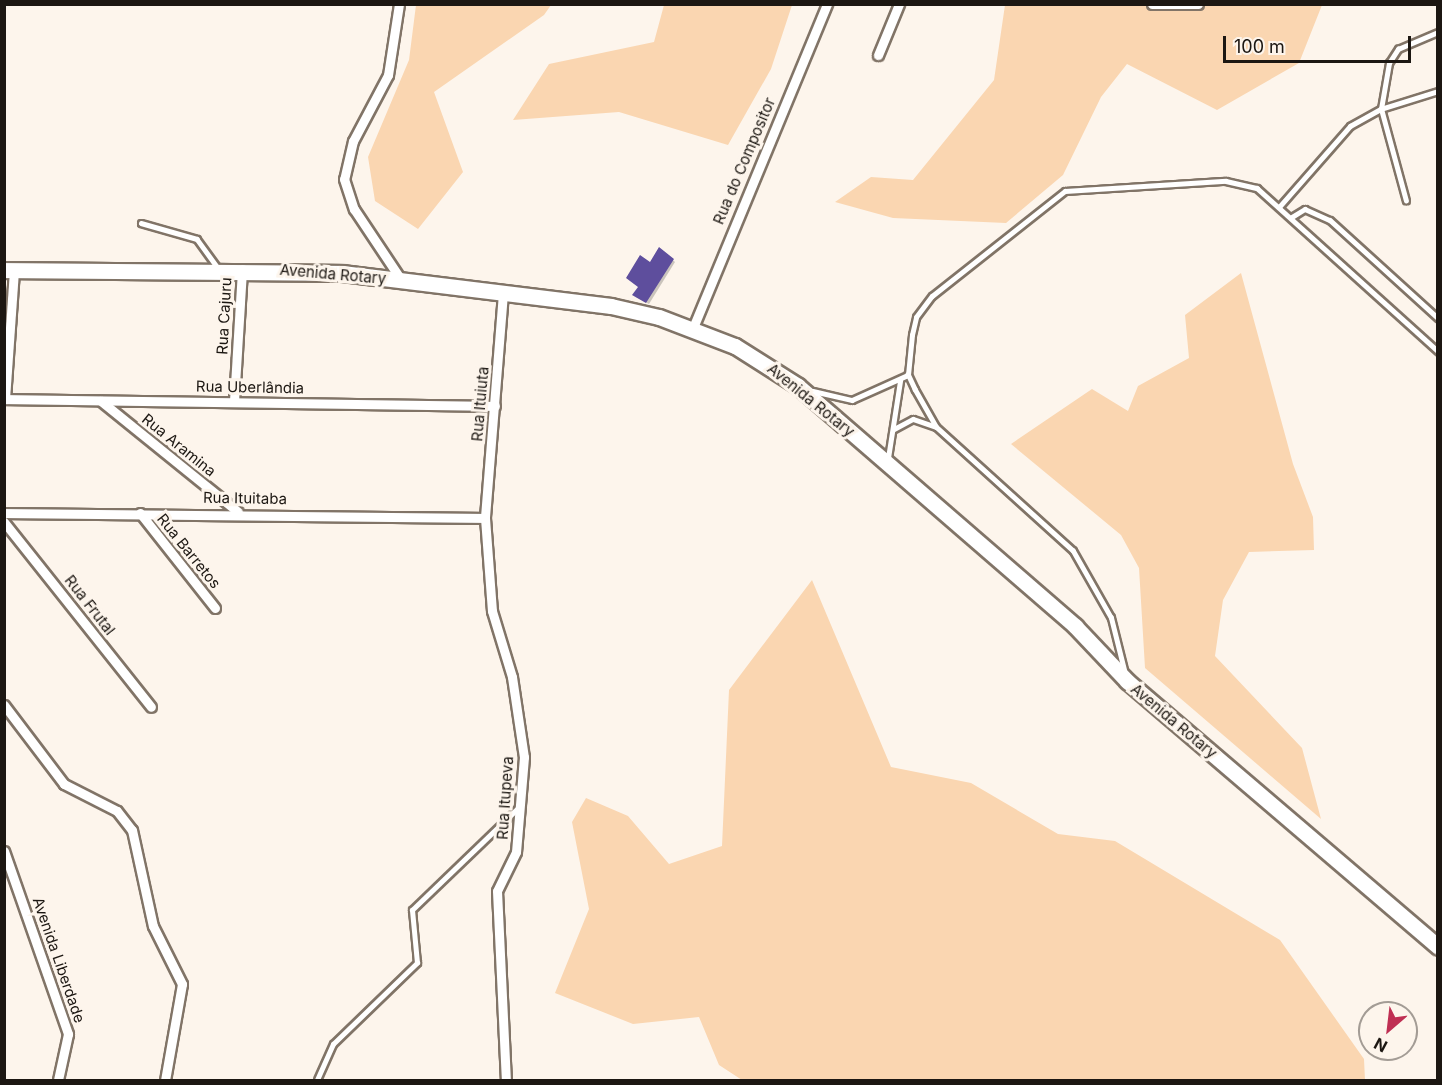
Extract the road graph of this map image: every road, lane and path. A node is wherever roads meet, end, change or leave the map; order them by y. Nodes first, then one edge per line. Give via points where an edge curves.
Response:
1 (399, 4) edge
2 (826, 4) edge
3 (899, 4) edge
4 (1152, 4) edge
5 (1198, 4) edge
6 (1174, 6) edge
7 (1437, 32) edge
8 (878, 55) dead end
9 (1437, 93) edge
10 (1381, 109) junction
11 (1406, 201) dead end
12 (1280, 206) junction
13 (1292, 217) junction
14 (141, 223) dead end
15 (218, 268) junction
16 (242, 268) junction
17 (9, 270) edge
18 (402, 281) junction
19 (504, 293) junction
20 (9, 310) edge
21 (1437, 318) edge
22 (692, 330) junction
23 (1437, 351) edge
24 (909, 375) junction
25 (900, 381) junction
26 (798, 386) junction
27 (5, 399) edge
28 (101, 401) junction
29 (234, 401) junction
30 (495, 406) junction
31 (936, 427) junction
32 (894, 429) junction
33 (887, 464) junction
34 (238, 512) junction
35 (4, 513) edge
36 (140, 513) junction
37 (485, 518) junction
38 (4, 522) edge
39 (215, 608) dead end
40 (1127, 681) junction
41 (4, 705) edge
42 (151, 707) dead end
43 (522, 804) junction
44 (4, 851) edge
45 (1437, 947) edge
46 (58, 1080) edge
47 (165, 1080) edge
48 (317, 1080) edge
49 (506, 1080) edge

1 - 18 street via 388,75 353,141 344,179 354,209
2 - 22 street, Rua do Compositor
3 - 8 street
4 - 6 street
5 - 6 street
7 - 10 lane via 1398,49 1389,63
9 - 10 lane
10 - 11 lane
10 - 12 lane via 1350,126
12 - 13 lane
12 - 24 lane via 1257,188 1226,181 1065,191 932,296 916,318
13 - 21 lane via 1305,209 1330,220
13 - 23 lane
14 - 15 lane via 197,239
15 - 16 main road, Avenida Rotary
15 - 17 main road, Avenida Rotary
16 - 18 main road, Avenida Rotary
16 - 29 street, Rua Cajuru
17 - 20 street
18 - 19 main road, Avenida Rotary
19 - 22 main road, Avenida Rotary via 611,306
19 - 30 street, Rua Ituiuta
20 - 27 street
22 - 26 main road, Avenida Rotary via 735,346
24 - 25 lane
24 - 31 lane
25 - 26 lane via 852,400
25 - 32 lane
26 - 33 main road, Avenida Rotary
27 - 28 street, Rua Uberlândia
28 - 29 street, Rua Uberlândia
28 - 34 street, Rua Aramina
29 - 30 street, Rua Uberlândia
30 - 37 street, Rua Ituiuta
31 - 32 lane via 913,419
31 - 40 lane via 1073,550 1111,618
32 - 33 lane
33 - 40 main road, Avenida Rotary via 1075,626
34 - 36 street, Rua Ituitaba
34 - 37 street, Rua Ituitaba
35 - 36 street, Rua Ituitaba
36 - 39 street, Rua Barretos
37 - 43 street, Rua Itupeva via 492,611 522,733
38 - 42 street, Rua Frutal
40 - 45 main road, Avenida Rotary
41 - 47 street via 64,784 117,811 132,831 153,926 182,984
43 - 48 lane via 412,910 417,963 333,1044
43 - 49 street, Rua Itupeva via 516,852 497,891
44 - 46 street, Avenida Liberdade via 68,1034

